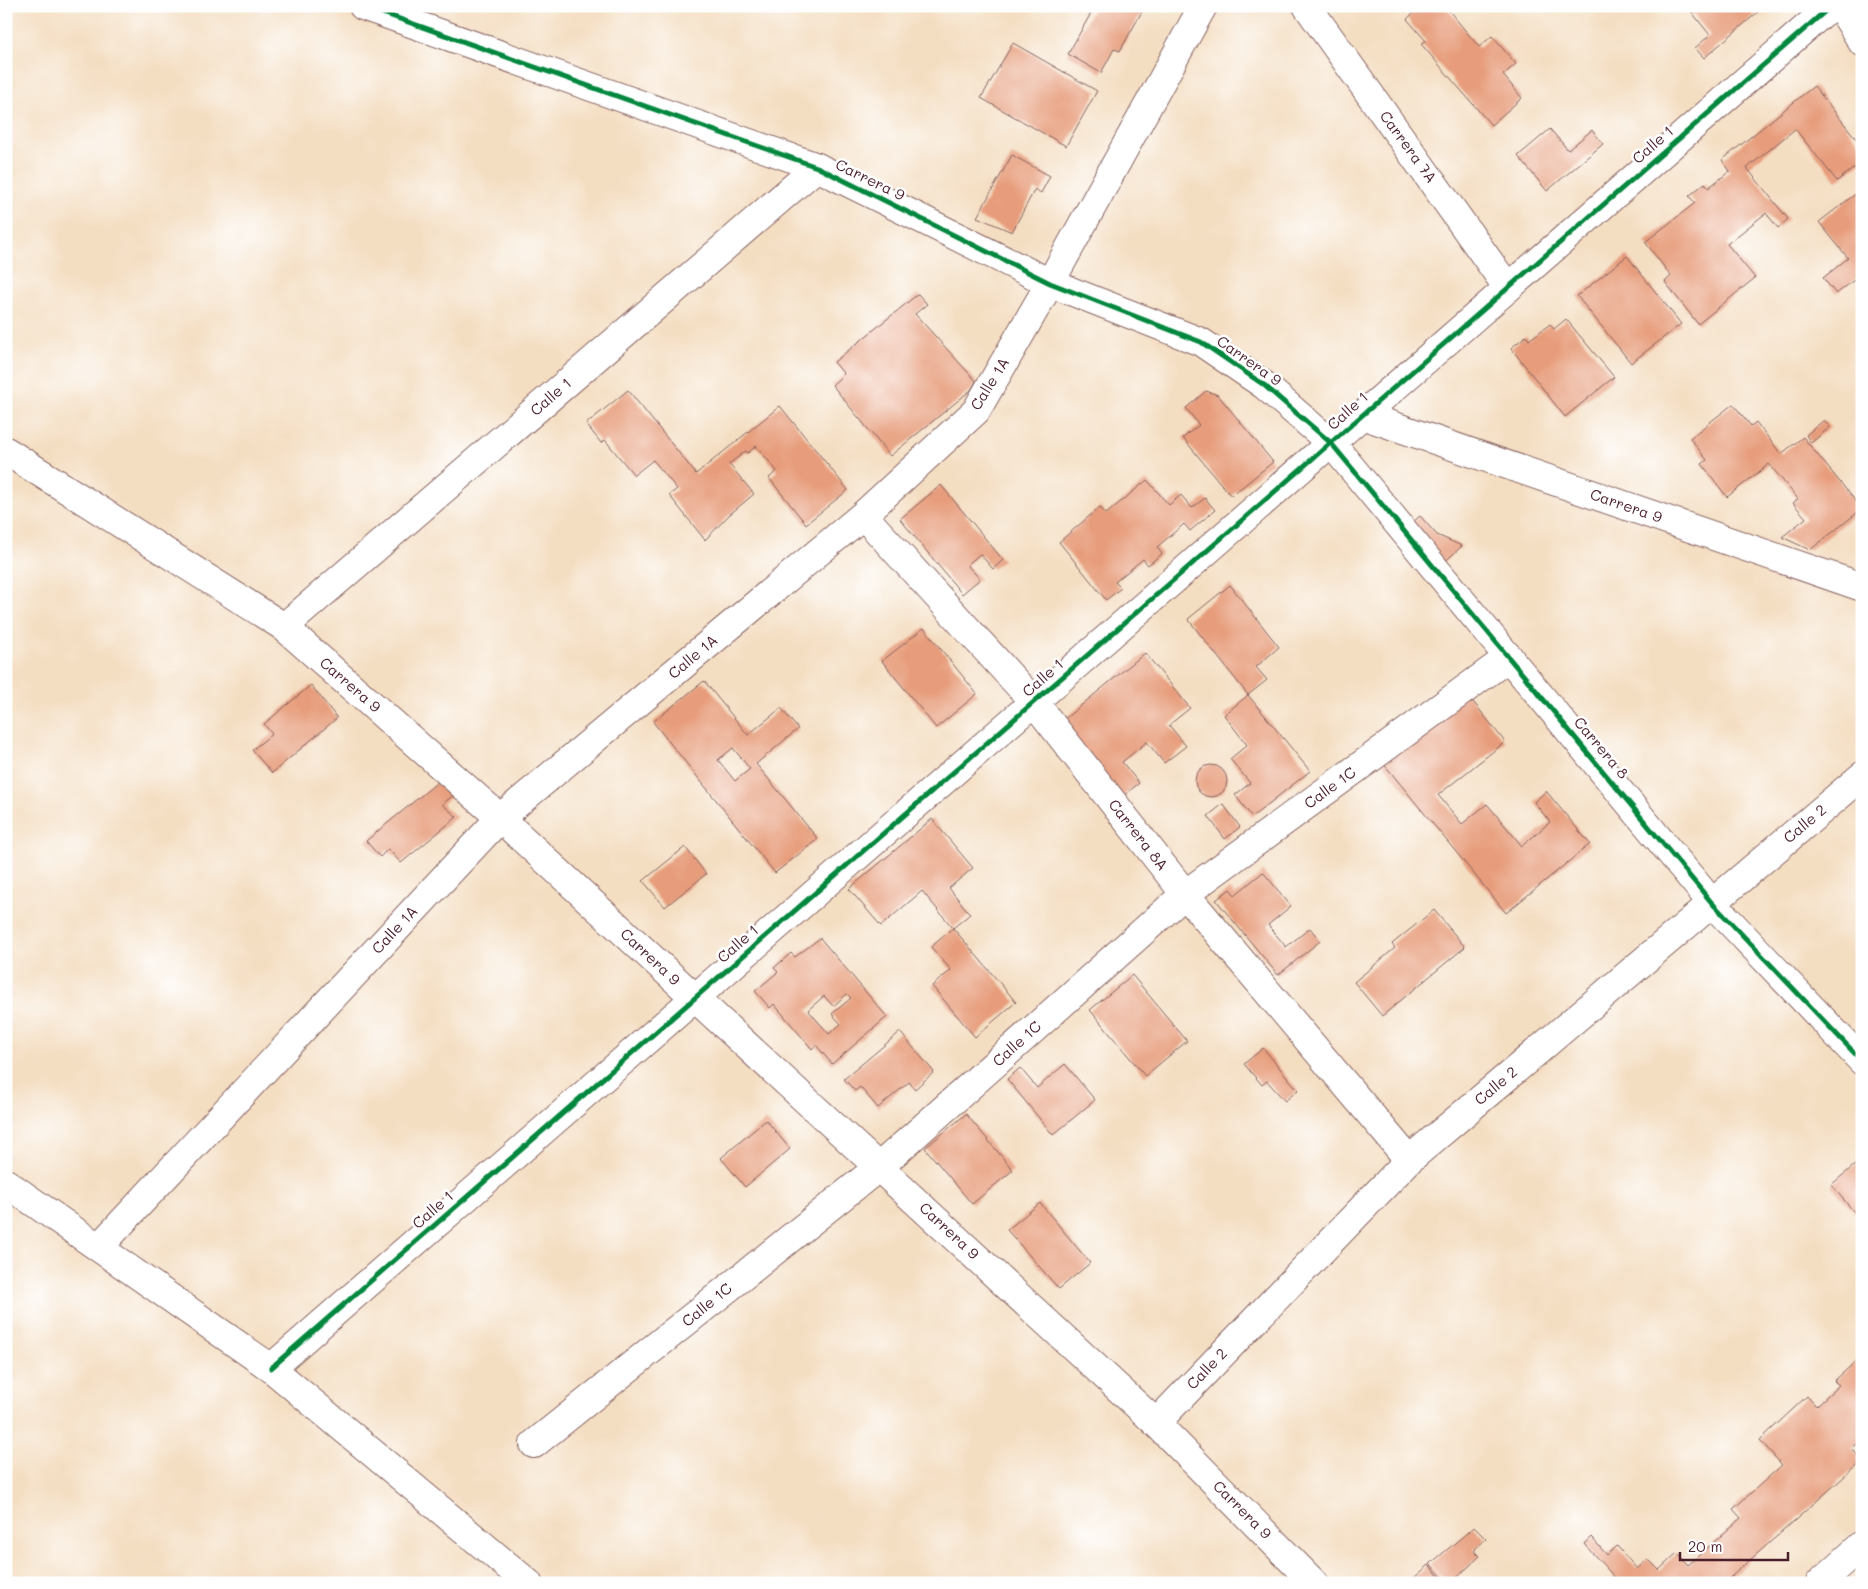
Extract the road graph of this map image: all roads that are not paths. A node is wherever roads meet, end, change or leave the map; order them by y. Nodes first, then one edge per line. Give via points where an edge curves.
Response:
1 (363, 6) edge
2 (1204, 6) edge
3 (1307, 6) edge
4 (1831, 6) edge
5 (1840, 6) edge
6 (1862, 42) edge
7 (817, 167) junction
8 (1050, 283) junction
9 (1508, 288) junction
10 (1362, 416) junction
11 (1331, 443) junction
12 (6, 451) edge
13 (863, 515) junction
14 (1862, 587) edge
15 (284, 627) junction
16 (1509, 657) junction
17 (1034, 702) junction
18 (1862, 776) edge
19 (500, 818) junction
20 (1185, 894) junction
21 (1712, 903) junction
22 (694, 998) junction
23 (1862, 1061) edge
24 (1409, 1160) junction
25 (879, 1167) junction
26 (6, 1183) edge
27 (99, 1247) junction
28 (271, 1368) junction
29 (1156, 1423) junction
30 (534, 1444) dead end
31 (1862, 1544) edge
32 (528, 1583) edge
33 (1314, 1583) edge
34 (1820, 1583) edge

1 - 7 street, Carrera 9
2 - 8 street, Calle 1A
3 - 9 street, Carrera 7A
4 - 9 street, Calle 1
5 - 6 street
7 - 8 street, Carrera 9
7 - 15 street, Calle 1
8 - 11 street, Carrera 9 via 1200,342 1264,385
8 - 13 street, Calle 1A via 976,411
9 - 10 street, Calle 1
10 - 11 street, Calle 1
10 - 14 street, Carrera 9
11 - 16 street, Carrera 8
11 - 17 street, Calle 1
12 - 15 street, Carrera 9
13 - 17 street, Carrera 8A
13 - 19 street, Calle 1A
15 - 19 street, Carrera 9
16 - 20 street, Calle 1C
16 - 21 street, Carrera 8
17 - 20 street, Carrera 8A
17 - 22 street, Calle 1
18 - 21 street, Calle 2
19 - 22 street, Carrera 9
19 - 27 street, Calle 1A
20 - 24 street, Carrera 8A
20 - 25 street, Calle 1C
21 - 23 street, Carrera 8
21 - 24 street, Calle 2
22 - 25 street, Carrera 9
22 - 28 street, Calle 1
24 - 29 street, Calle 2
25 - 29 street, Carrera 9
25 - 30 street, Calle 1C
26 - 27 street
27 - 28 street
28 - 32 street
29 - 33 street, Carrera 9
31 - 34 street

